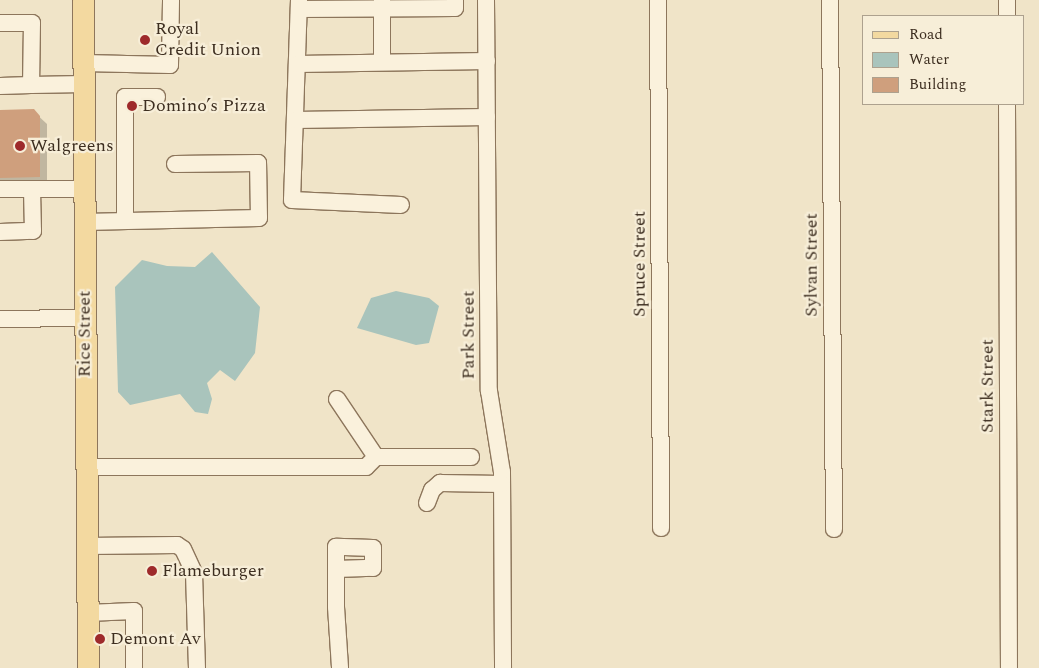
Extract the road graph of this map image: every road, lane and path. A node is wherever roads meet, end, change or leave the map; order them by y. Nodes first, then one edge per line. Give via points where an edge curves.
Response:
1 (83, 0) edge
2 (455, 0) edge
3 (486, 0) edge
4 (658, 0) edge
5 (830, 0) edge
6 (1007, 0) edge
7 (382, 4) edge
8 (299, 5) edge
9 (171, 6) edge
10 (1007, 15) edge
11 (0, 23) edge
12 (487, 61) junction
13 (382, 62) junction
14 (84, 63) junction
15 (297, 64) junction
16 (84, 84) junction
17 (31, 85) junction
18 (0, 86) edge
19 (157, 97) dead end
20 (1007, 105) edge
21 (487, 118) junction
22 (295, 120) junction
23 (175, 164) dead end
24 (0, 189) edge
25 (32, 189) junction
26 (84, 189) junction
27 (401, 205) dead end
28 (125, 221) junction
29 (84, 222) junction
30 (0, 232) edge
31 (84, 318) junction
32 (0, 319) edge
33 (336, 399) dead end
34 (376, 457) junction
35 (471, 457) dead end
36 (86, 467) junction
37 (502, 484) junction
38 (428, 503) dead end
39 (661, 528) dead end
40 (834, 529) dead end
41 (86, 546) junction
42 (336, 569) dead end
43 (87, 613) junction
44 (88, 668) edge
45 (134, 668) edge
46 (197, 668) edge
47 (340, 668) edge
48 (503, 668) edge
49 (1009, 668) edge

1 - 14 main road, Rice Street
2 - 7 street via 455,8
3 - 12 street, Park Street
4 - 39 street, Spruce Street
5 - 40 street, Sylvan Street
6 - 10 street
7 - 8 street
7 - 13 street
8 - 15 street
9 - 14 street via 170,65
11 - 17 street via 32,23
12 - 13 street
12 - 21 street, Park Street
13 - 15 street
14 - 16 main road, Rice Street
15 - 22 street
16 - 17 street
16 - 26 main road, Rice Street
17 - 18 street
19 - 28 street via 125,98
20 - 49 street, Stark Street
21 - 22 street
21 - 37 street, Park Street via 490,400 500,451
22 - 27 street via 292,200
23 - 28 street via 258,163 259,218
24 - 25 street
25 - 26 street
25 - 30 street via 33,231
26 - 29 main road, Rice Street
28 - 29 street
29 - 31 main road, Rice Street
31 - 32 street
31 - 36 main road, Rice Street
33 - 34 street
34 - 35 street
34 - 36 street via 366,467
36 - 41 main road, Rice Street
37 - 38 street via 444,482 432,490
37 - 48 street, Park Street
41 - 43 main road, Rice Street
41 - 46 street via 177,545 183,549 194,573
42 - 47 street
43 - 44 main road, Rice Street
43 - 45 street via 134,612

